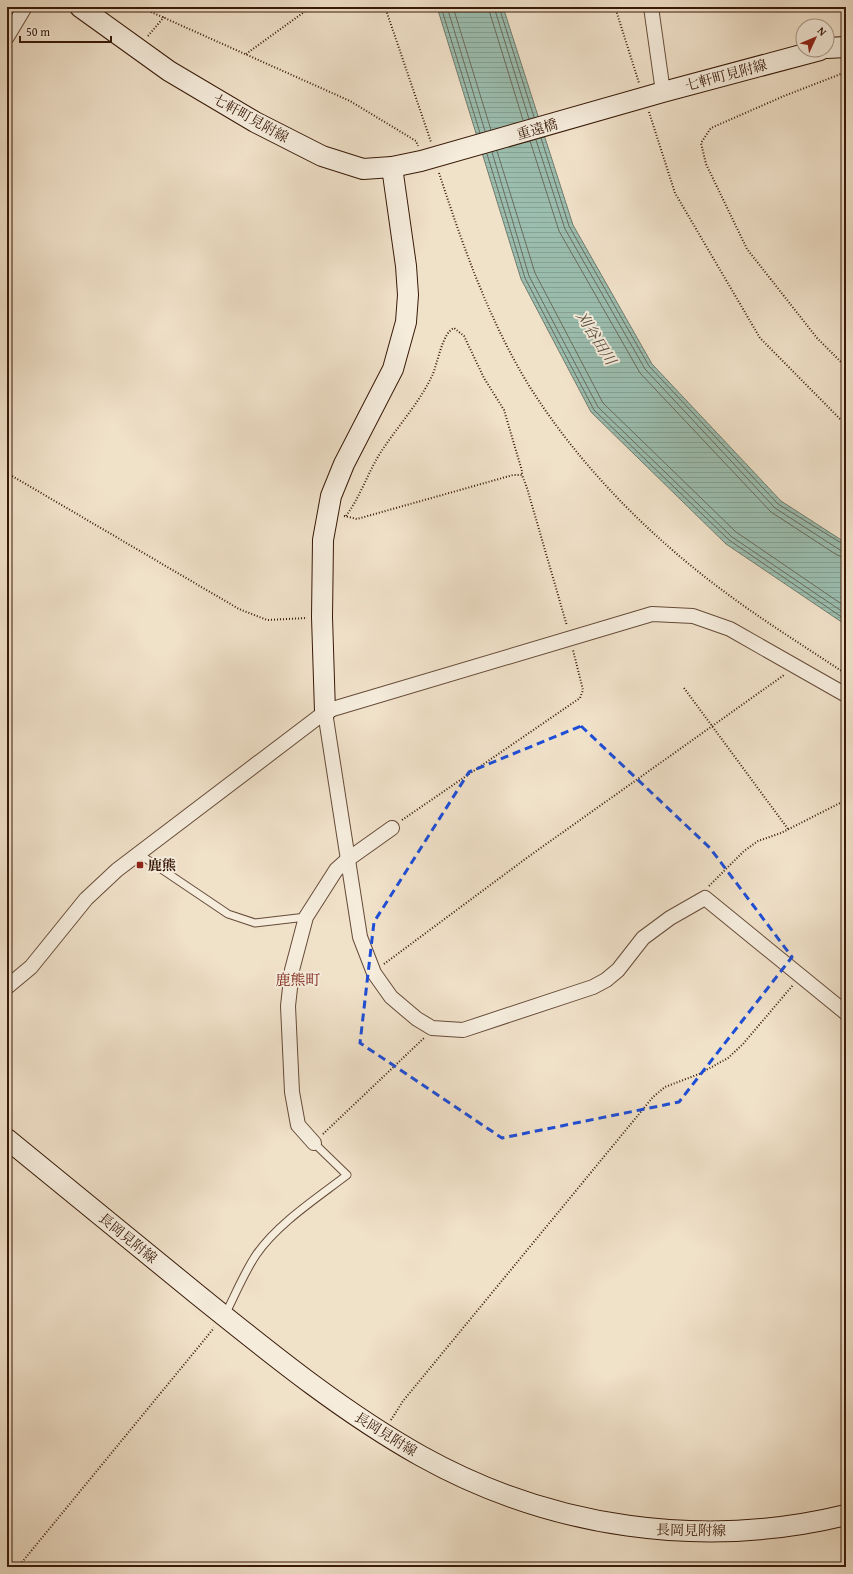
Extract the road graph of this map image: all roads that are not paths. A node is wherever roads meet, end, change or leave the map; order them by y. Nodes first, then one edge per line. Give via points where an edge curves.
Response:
1 (25, 7) edge
2 (80, 7) edge
3 (651, 7) edge
4 (7, 37) edge
5 (846, 47) edge
6 (835, 48) edge
7 (795, 57) edge
8 (663, 92) junction
9 (638, 100) joint
10 (437, 158) joint
11 (392, 167) junction
12 (846, 695) edge
13 (325, 712) junction
14 (392, 828) road end
15 (140, 854) junction
16 (347, 860) junction
17 (306, 917) junction
18 (7, 987) edge
19 (846, 1013) edge
20 (7, 1139) edge
21 (314, 1143) joint
22 (224, 1316) junction
23 (846, 1515) edge

1 - 4 street
2 - 11 main road, 七軒町見附線 via 137,49 204,92 322,156 363,168
3 - 8 street
5 - 6 main road
7 - 8 main road, 七軒町見附線
8 - 9 main road, 七軒町見附線
9 - 10 main road, 重遠橋
10 - 11 main road, 七軒町見附線
11 - 13 main road via 406,266 406,322 393,369 344,464 331,496 337,514 323,540
12 - 13 street via 730,629 693,616 652,614
13 - 15 street
13 - 16 street
14 - 16 street
15 - 17 lane via 228,914 255,923
15 - 18 street via 117,870 86,899 31,967
16 - 17 street via 336,870
16 - 19 street via 360,937 374,973 404,1009 432,1028 463,1030 593,987 618,970 643,938 670,918 705,898
17 - 21 street via 292,970 288,1006 295,1112 298,1125
20 - 22 main road, 長岡見附線
21 - 22 lane via 347,1174 294,1216 264,1244 255,1256
22 - 23 main road, 長岡見附線 via 299,1375 421,1456 486,1487 552,1511 655,1530 718,1532 782,1527

